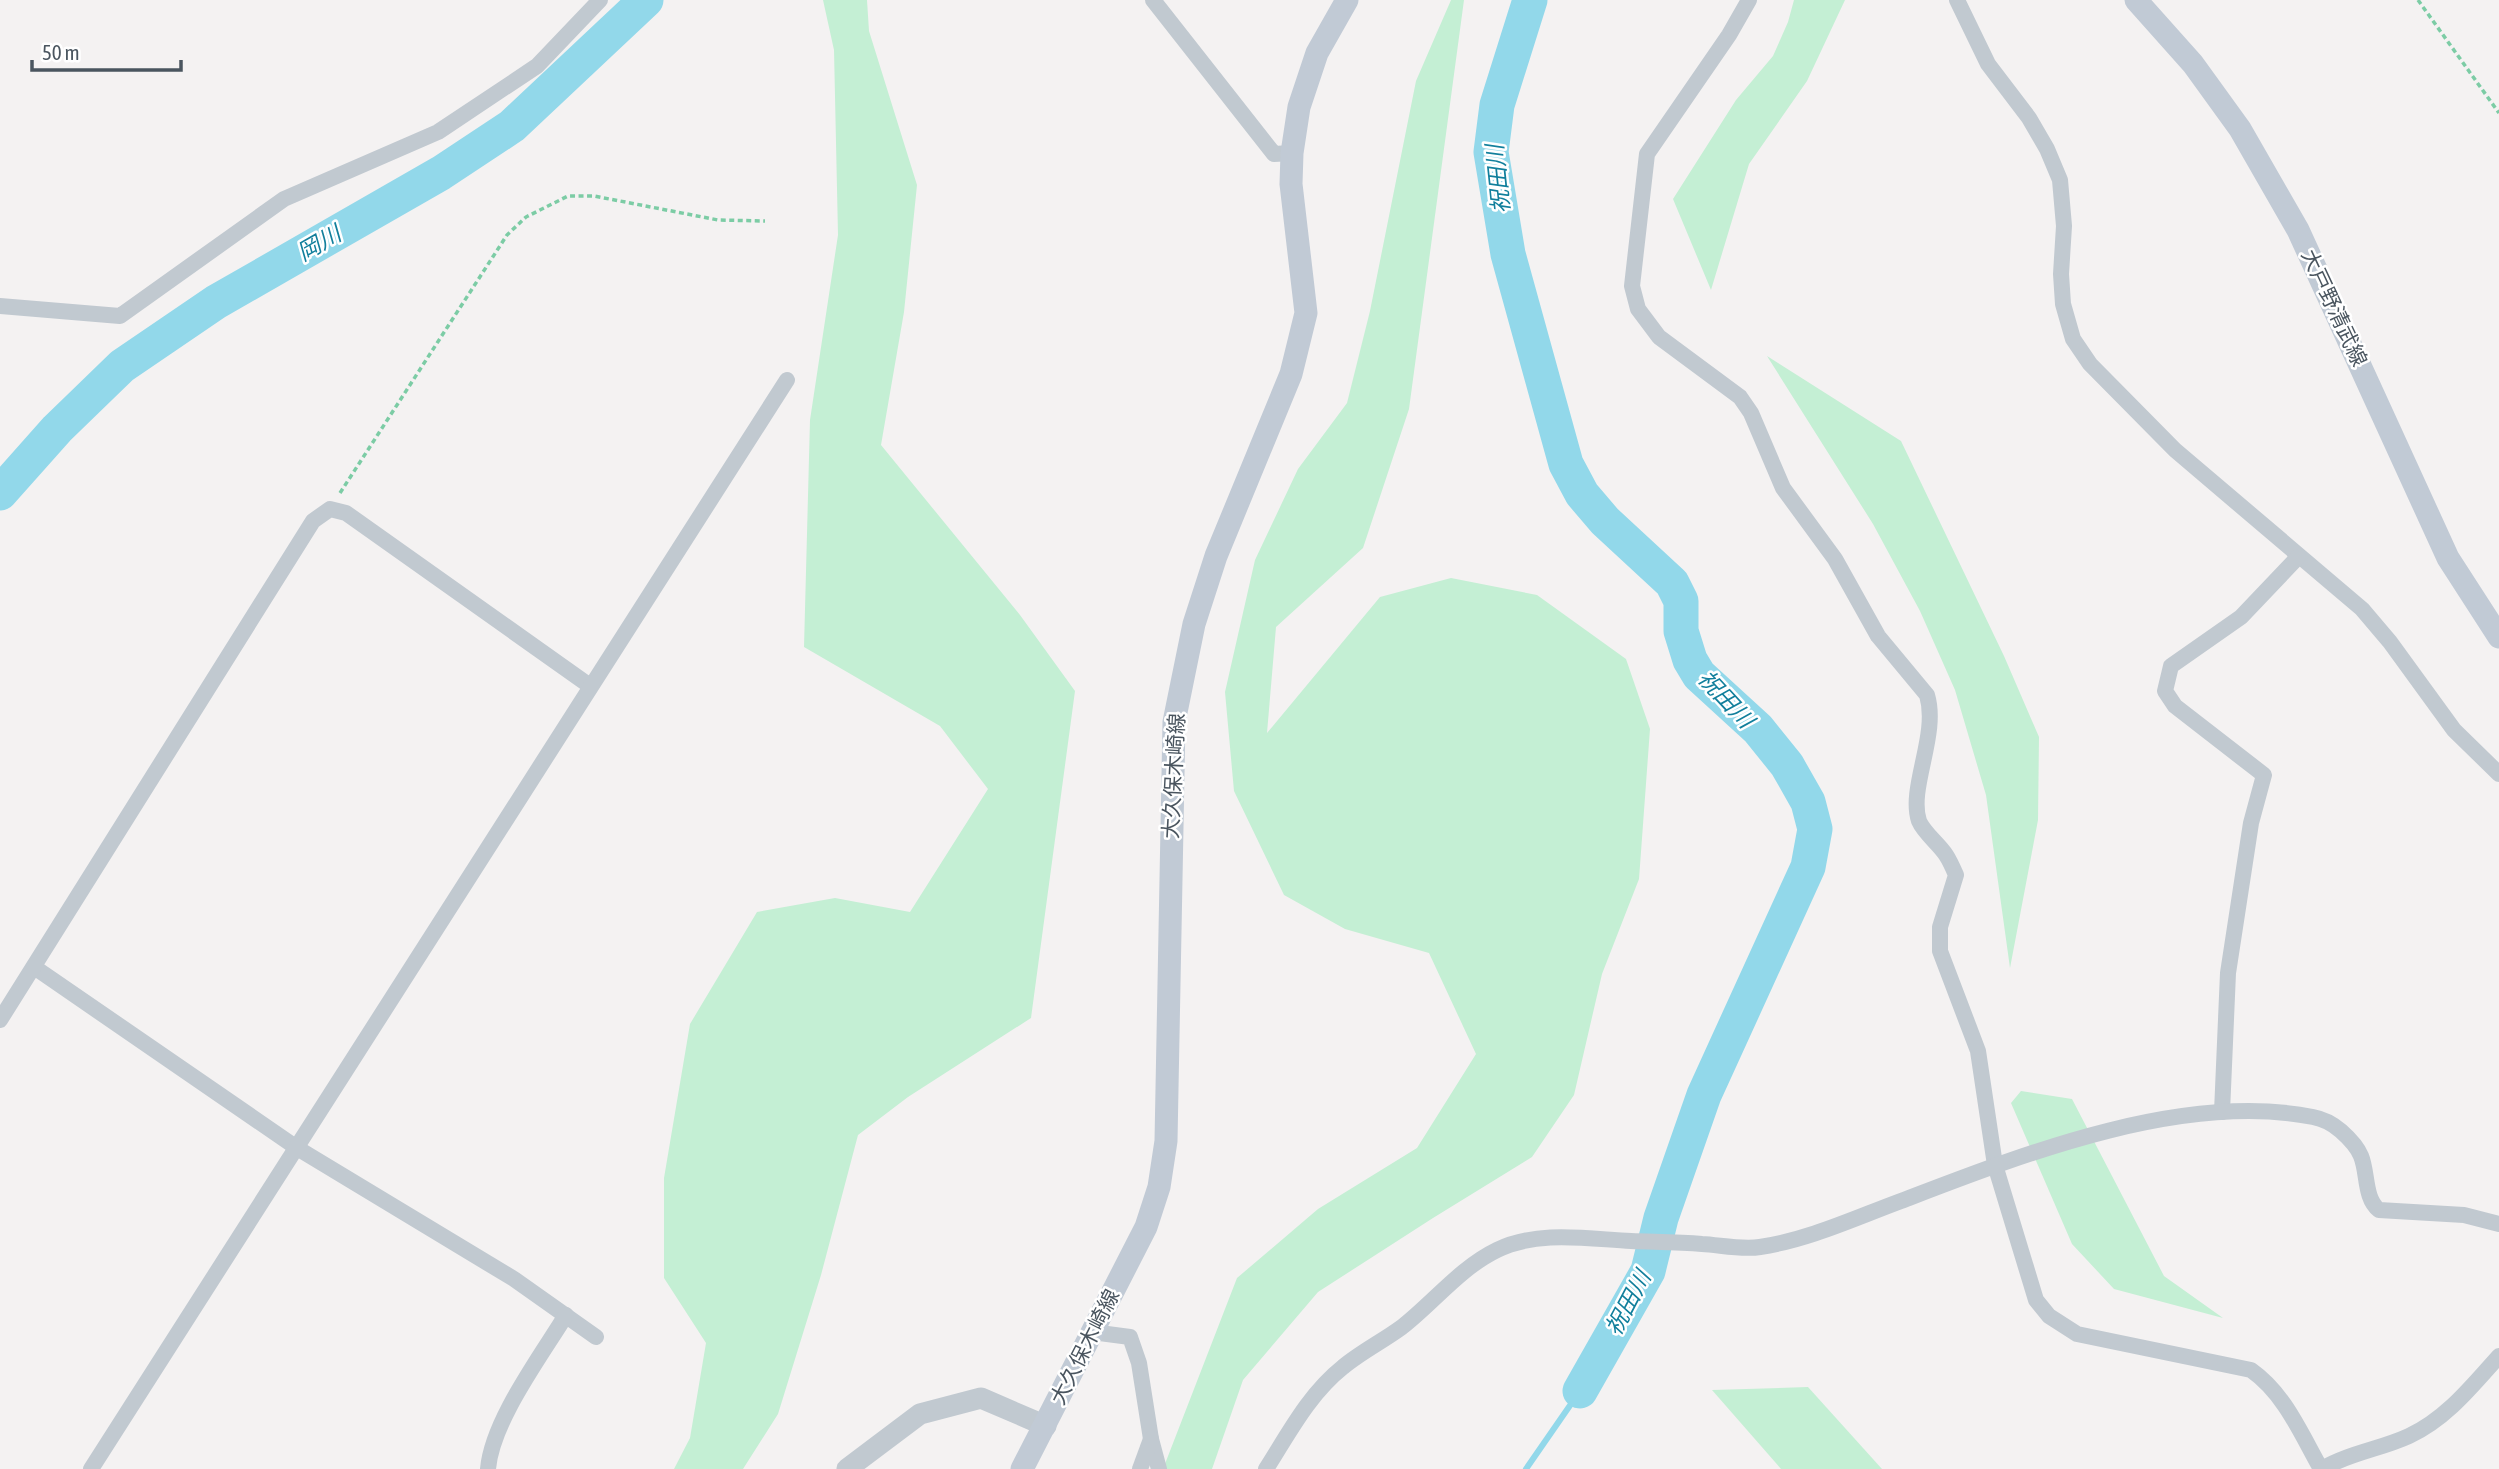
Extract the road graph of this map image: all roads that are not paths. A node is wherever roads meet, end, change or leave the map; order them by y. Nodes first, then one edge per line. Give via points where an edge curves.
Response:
1 (600, 0) edge
2 (1153, 0) edge
3 (1347, 0) edge
4 (1749, 0) edge
5 (1957, 0) edge
6 (2136, 0) edge
7 (1292, 153) junction
8 (0, 306) edge
9 (787, 380) dead end
10 (2298, 558) junction
11 (2499, 637) edge
12 (590, 686) junction
13 (2499, 774) edge
14 (34, 967) junction
15 (0, 1020) edge
16 (2222, 1112) junction
17 (297, 1148) junction
18 (1995, 1164) junction
19 (2499, 1224) edge
20 (566, 1315) junction
21 (1092, 1332) junction
22 (596, 1337) dead end
23 (2499, 1356) edge
24 (1045, 1426) junction
25 (1151, 1439) junction
26 (92, 1469) edge
27 (488, 1469) edge
28 (847, 1469) edge
29 (1022, 1469) edge
30 (1140, 1469) edge
31 (1159, 1469) edge
32 (1266, 1469) edge
33 (2321, 1469) edge

1 - 8 street via 537,66 438,132 284,200 120,316
2 - 7 street via 1274,154
3 - 7 main road, 大久保木崎線 via 1317,53 1299,107
4 - 18 street via 1647,154 1632,286 1638,310 1659,337 1740,397 1783,488 1835,559 1878,636 1927,695 1928,740 1917,797 1919,821 1956,875 1940,928 1940,951 1978,1051
5 - 10 street via 1988,64 2048,149 2060,180 2063,304 2073,339 2090,364 2175,450
6 - 11 main road, 大戸野清武線 via 2193,64 2240,129 2298,230 2448,558
7 - 21 main road, 大久保木崎線 via 1291,184 1306,313 1291,374 1216,556 1194,624 1174,722 1166,1141 1159,1187 1146,1227
9 - 12 street
10 - 13 street via 2362,609 2454,730
10 - 16 street via 2241,617 2171,666 2165,691 2175,706 2264,775 2251,823 2228,973
12 - 14 street via 346,513 330,509 313,521
12 - 17 street
14 - 15 street
14 - 17 street
16 - 18 street via 2192,1113 2116,1129
16 - 19 street via 2315,1117 2332,1124 2357,1147 2370,1198 2379,1210 2464,1215
17 - 20 street
17 - 26 street
18 - 32 street via 1803,1238 1756,1248 1571,1237 1508,1245 1466,1270 1403,1326 1321,1387
18 - 33 street via 2036,1300 2049,1316 2077,1334 2251,1370 2279,1396
20 - 22 street
20 - 27 street via 511,1404
21 - 24 main road, 大久保木崎線
21 - 25 street via 1130,1337 1139,1363
23 - 33 street via 2462,1398 2432,1423 2408,1437
24 - 28 street via 981,1398 920,1414
24 - 29 main road, 大久保木崎線
25 - 30 street
25 - 31 street

